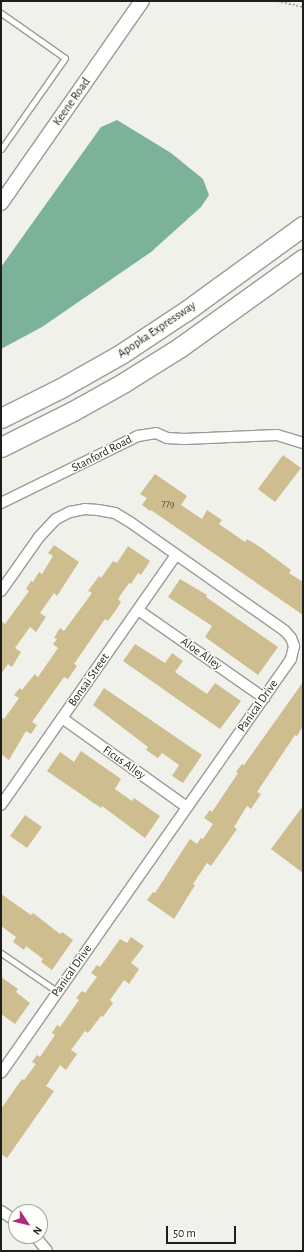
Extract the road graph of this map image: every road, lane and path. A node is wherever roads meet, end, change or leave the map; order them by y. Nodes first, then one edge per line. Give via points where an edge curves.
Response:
1 (142, 1) edge
2 (277, 1) edge
3 (303, 7) edge
4 (1, 14) edge
5 (1, 149) edge
6 (1, 203) edge
7 (303, 226) edge
8 (303, 259) edge
9 (1, 418) edge
10 (303, 443) edge
11 (1, 447) edge
12 (1, 503) edge
13 (176, 555) junction
14 (1, 591) edge
15 (138, 610) junction
16 (264, 698) junction
17 (62, 718) junction
18 (1, 805) edge
19 (187, 807) junction
20 (1, 953) edge
21 (58, 992) junction
22 (1, 1073) edge

1 - 6 main road, Keene Road
2 - 3 path
4 - 5 lane via 65,58
7 - 9 highway, Apopka Expressway via 186,311 121,354
8 - 11 highway via 179,348 73,411
10 - 12 street, Stanford Road via 277,435 184,439 167,438 156,433 138,436
13 - 14 street, Panical Drive via 114,513 85,509 70,512 46,528
13 - 15 street, Bonsai Street
13 - 16 street, Panical Drive via 292,638 294,646 291,659
15 - 16 street, Aloe Alley
15 - 17 street, Bonsai Street
16 - 19 street, Panical Drive
17 - 18 street, Bonsai Street
17 - 19 street, Ficus Alley
19 - 21 street, Panical Drive
20 - 21 lane
21 - 22 street, Panical Drive

